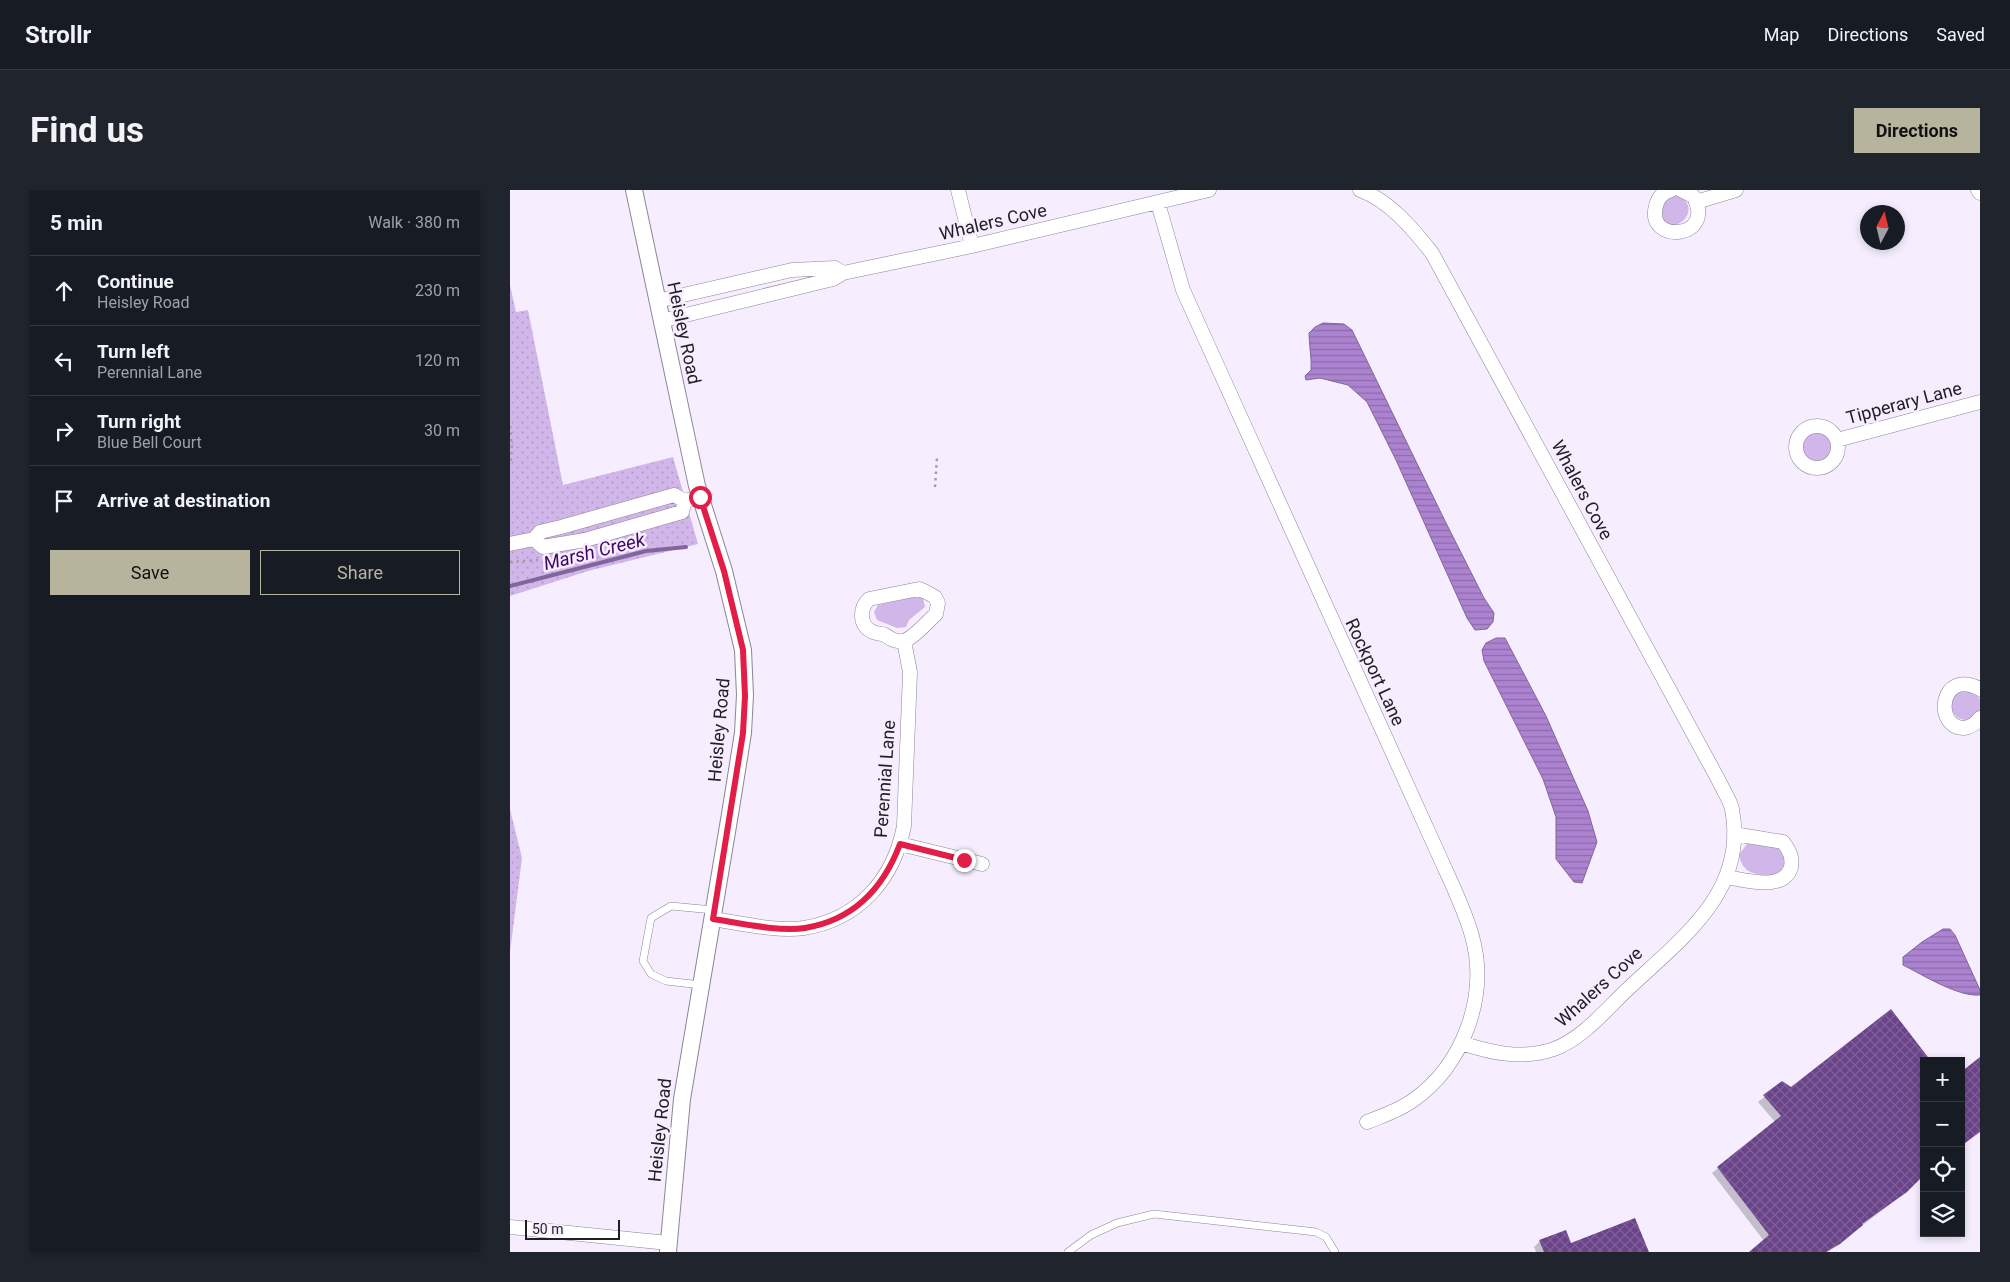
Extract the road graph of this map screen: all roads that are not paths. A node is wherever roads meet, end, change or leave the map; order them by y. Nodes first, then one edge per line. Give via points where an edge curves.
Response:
1 (634, 190) edge
2 (958, 190) edge
3 (1209, 190) edge
4 (1671, 190) edge
5 (1681, 190) edge
6 (1736, 190) edge
7 (1367, 191) edge
8 (1696, 202) junction
9 (1158, 203) junction
10 (972, 246) junction
11 (843, 274) junction
12 (657, 301) junction
13 (661, 321) junction
14 (1980, 402) edge
15 (1837, 440) dead end
16 (693, 499) junction
17 (534, 539) junction
18 (510, 544) edge
19 (904, 641) junction
20 (1980, 690) edge
21 (1980, 718) edge
22 (1734, 834) junction
23 (900, 844) junction
24 (982, 864) dead end
25 (1727, 877) junction
26 (714, 915) junction
27 (702, 985) junction
28 (1461, 1043) junction
29 (1367, 1122) dead end
30 (510, 1227) edge
31 (668, 1247) edge
32 (1068, 1252) edge
33 (1336, 1252) edge

1 - 12 street, Heisley Road
2 - 10 street
3 - 9 street, Whalers Cove
4 - 8 street via 1662,195 1654,210 1660,226 1667,231 1684,232 1691,228 1699,212
5 - 8 street via 1693,196
6 - 8 street
7 - 22 street, Whalers Cove via 1405,220 1443,272 1719,781 1732,808
9 - 10 street, Whalers Cove
9 - 28 street, Rockport Lane via 1183,290 1473,936 1478,974 1474,1004
10 - 11 street, Whalers Cove
11 - 12 street, Whalers Cove via 835,268 792,270
11 - 13 street, Whalers Cove
12 - 13 street, Heisley Road
13 - 16 street, Heisley Road
14 - 15 street, Tipperary Lane
16 - 17 street via 674,495 540,532
16 - 17 street via 682,512 585,540 543,547
16 - 26 street, Heisley Road via 724,571 743,650 743,733
17 - 18 street
19 - 19 street via 936,614 938,603 935,597 919,589 869,600 864,604 861,617 872,632
19 - 23 street, Perennial Lane via 910,672 904,826
20 - 21 street via 1970,684 1956,686 1945,697 1948,720 1960,728 1974,724
22 - 25 street, Whalers Cove
22 - 25 street via 1782,842 1790,852 1791,864 1781,880 1771,882
23 - 24 street
23 - 26 street, Perennial Lane via 894,862 875,890 859,906 833,919 804,928 776,928
25 - 28 street, Whalers Cove via 1697,924 1575,1037 1554,1049 1513,1055 1488,1052
26 - 27 street, Heisley Road
26 - 27 lane via 671,906 650,918 643,961 651,974 666,981
27 - 31 street, Heisley Road via 682,1099
28 - 29 street, Rockport Lane via 1451,1061 1424,1092 1399,1109
30 - 31 street
32 - 33 lane via 1091,1234 1117,1223 1154,1214 1316,1232 1326,1237

